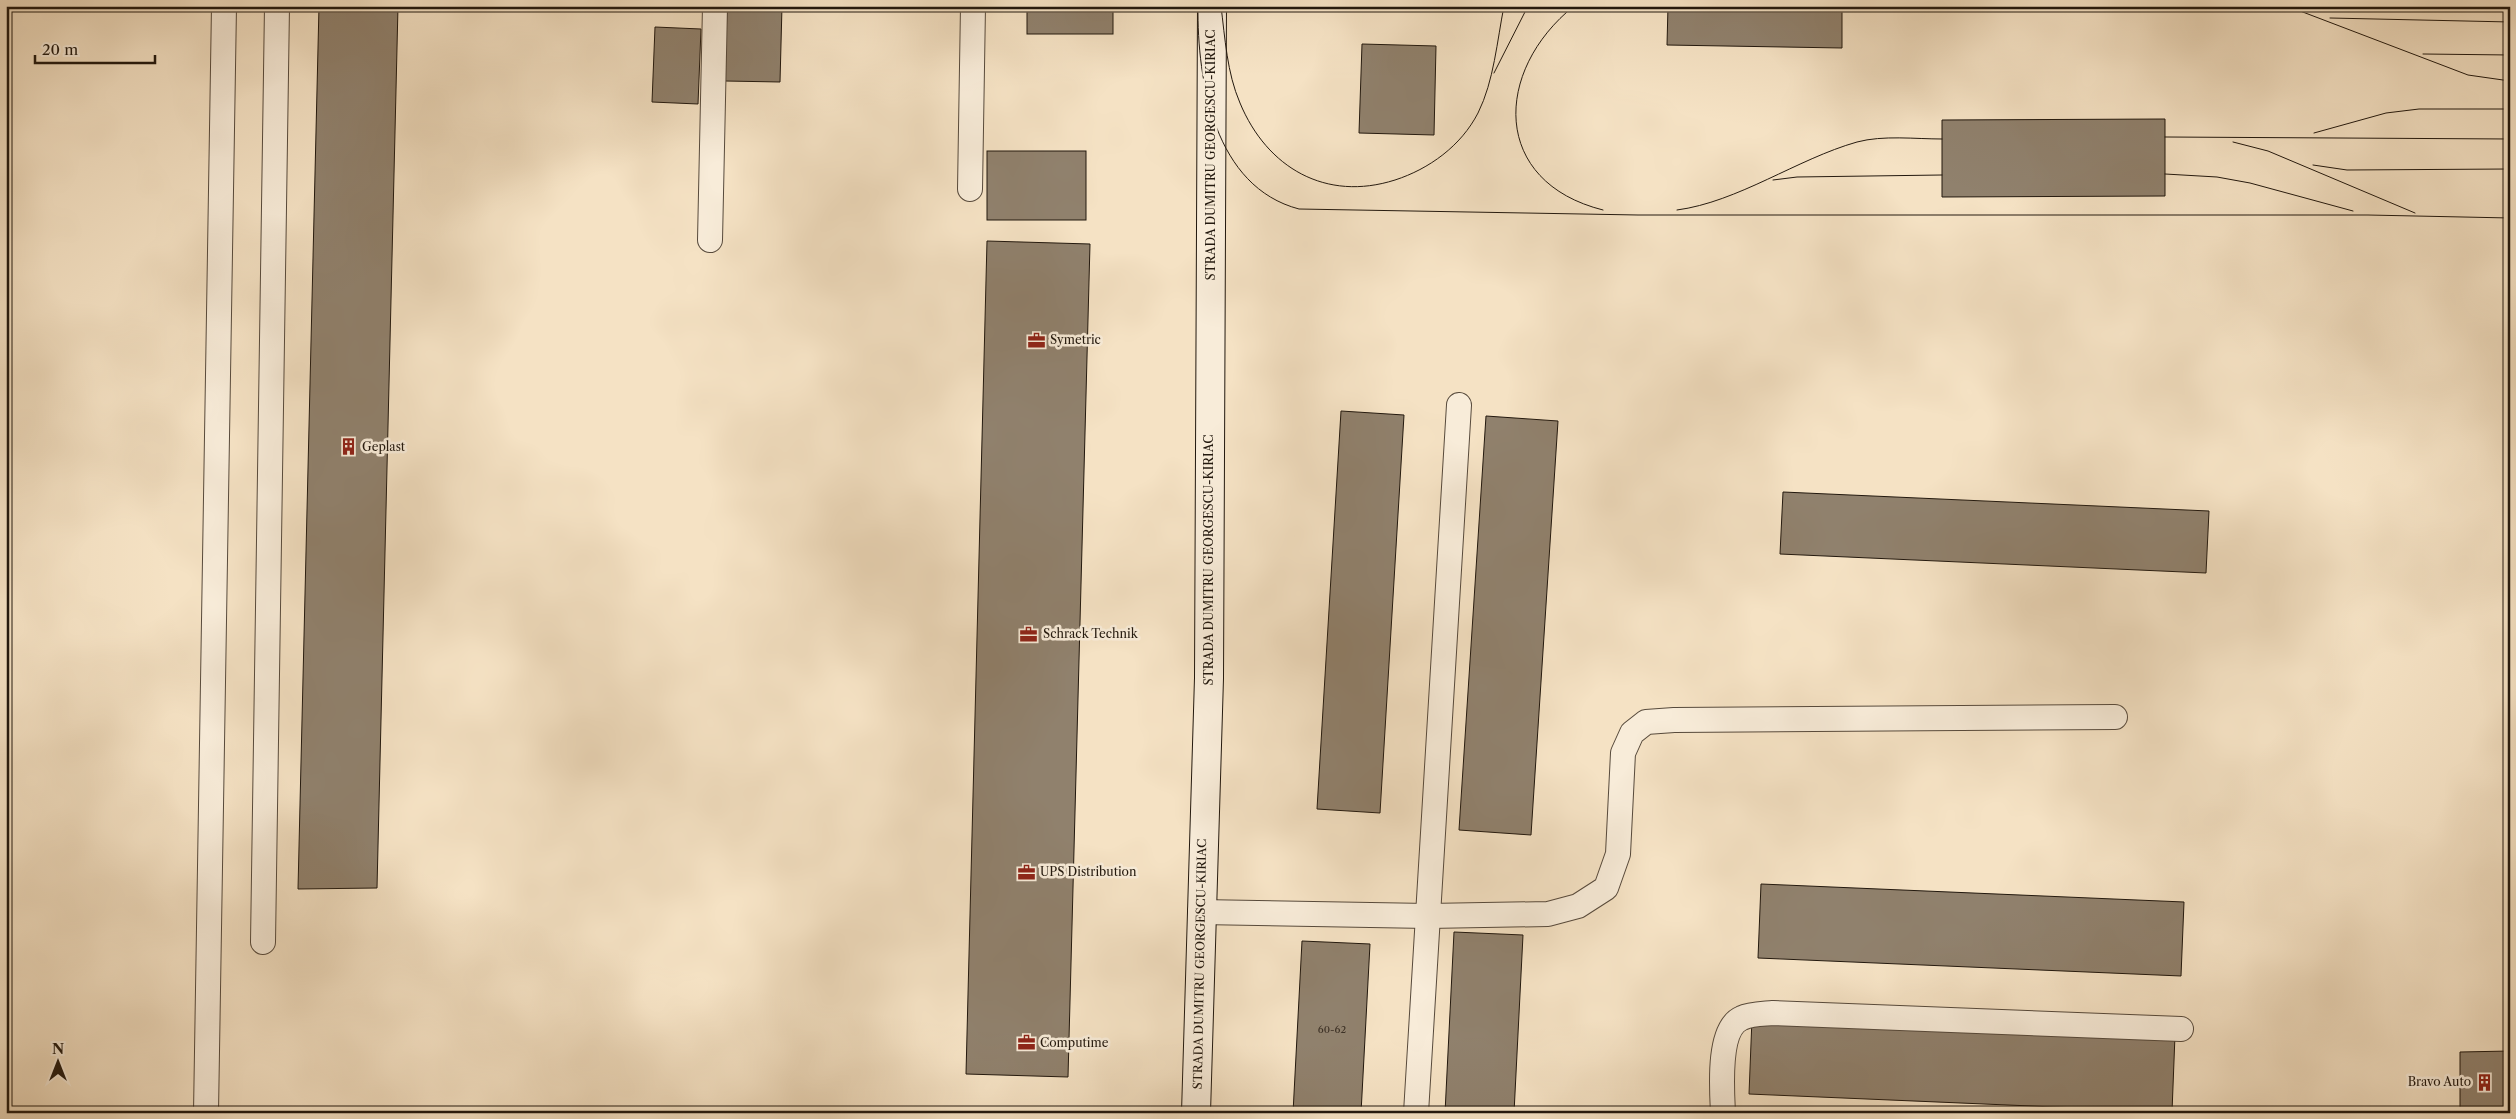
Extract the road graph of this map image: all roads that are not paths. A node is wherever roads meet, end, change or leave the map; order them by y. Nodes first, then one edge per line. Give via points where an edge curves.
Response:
1 (224, 6) edge
2 (277, 6) edge
3 (715, 6) edge
4 (973, 6) edge
5 (1212, 6) edge
6 (970, 189) dead end
7 (710, 240) dead end
8 (1459, 406) dead end
9 (2115, 717) dead end
10 (1200, 912) junction
11 (1428, 916) junction
12 (263, 942) dead end
13 (2181, 1029) dead end
14 (206, 1113) edge
15 (1196, 1113) edge
16 (1416, 1113) edge
17 (1723, 1113) edge

1 - 14 lane
2 - 12 lane
3 - 7 lane
4 - 6 lane
5 - 10 main road, STRADA DUMITRU GEORGESCU-KIRIAC via 1209,678
8 - 11 lane
9 - 11 lane via 1646,722 1632,733 1623,753 1618,854 1606,888 1578,906 1548,914
10 - 11 lane
10 - 15 main road, STRADA DUMITRU GEORGESCU-KIRIAC
11 - 16 lane
13 - 17 lane via 1773,1013 1741,1018 1730,1028 1722,1060

